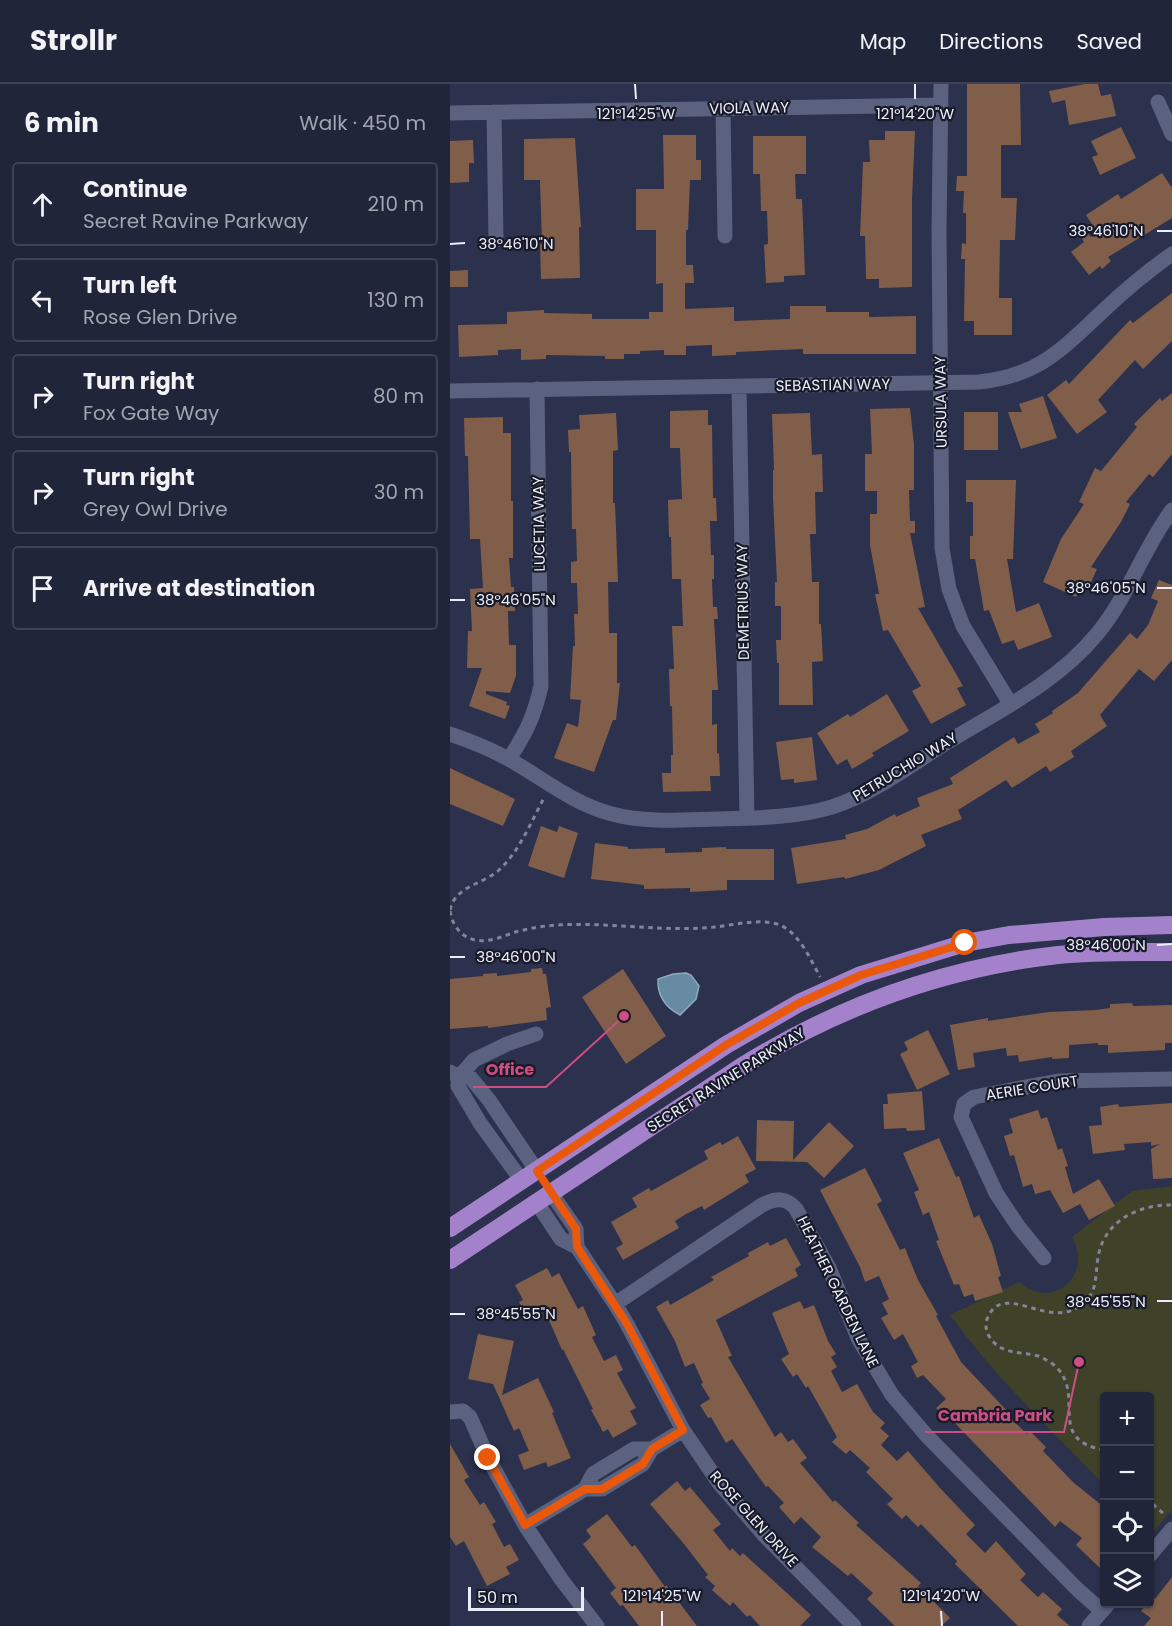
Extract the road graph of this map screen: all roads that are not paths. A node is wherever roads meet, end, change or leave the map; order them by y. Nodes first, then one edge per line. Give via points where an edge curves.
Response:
1 (941, 84) edge
2 (1158, 102) dead end
3 (941, 105) junction
4 (723, 109) junction
5 (494, 112) junction
6 (450, 113) edge
7 (1172, 134) edge
8 (725, 236) dead end
9 (496, 240) dead end
10 (1172, 254) edge
11 (941, 383) junction
12 (739, 386) junction
13 (537, 389) junction
14 (450, 391) edge
15 (1172, 510) edge
16 (1010, 703) junction
17 (450, 734) edge
18 (509, 759) junction
19 (747, 818) junction
20 (1172, 925) edge
21 (1172, 952) edge
22 (536, 1034) dead end
23 (455, 1074) edge
24 (1172, 1079) edge
25 (529, 1176) junction
26 (544, 1198) junction
27 (450, 1228) edge
28 (1044, 1258) dead end
29 (450, 1260) edge
30 (615, 1304) junction
31 (450, 1412) edge
32 (683, 1430) junction
33 (652, 1449) junction
34 (617, 1460) junction
35 (626, 1474) junction
36 (585, 1489) junction
37 (1169, 1522) edge
38 (525, 1525) junction
39 (1150, 1554) edge
40 (1100, 1604) edge
41 (1104, 1608) edge
42 (597, 1626) edge
43 (854, 1626) edge
44 (1089, 1626) edge

1 - 3 street, URSULA WAY
2 - 7 street
3 - 4 street, VIOLA WAY
3 - 11 street, URSULA WAY
4 - 5 street, VIOLA WAY
4 - 8 street
5 - 6 street, VIOLA WAY
5 - 9 street
10 - 11 street, SEBASTIAN WAY via 1044,362 998,380
11 - 12 street, SEBASTIAN WAY
11 - 16 street, URSULA WAY via 942,548 949,589 973,645
12 - 13 street, SEBASTIAN WAY
12 - 19 street, DEMETRIUS WAY
13 - 14 street, SEBASTIAN WAY
13 - 18 street, LUCETIA WAY via 540,686 535,711
15 - 16 street, PETRUCHIO WAY via 1096,635 1063,667
16 - 19 street, PETRUCHIO WAY via 852,800 813,812
17 - 18 street, PETRUCHIO WAY
18 - 19 street, PETRUCHIO WAY via 597,810 630,818
20 - 25 main road, SECRET RAVINE PARKWAY via 1056,929 1009,935 896,963 799,1003 726,1045
21 - 26 main road, SECRET RAVINE PARKWAY via 1059,955 1015,961 973,968 872,999 776,1045
22 - 23 street via 474,1060
23 - 25 street via 470,1077 489,1100
24 - 28 street, AERIE COURT via 1058,1082 974,1097 964,1104 961,1117 996,1193
25 - 26 main road
25 - 27 main road, SECRET RAVINE PARKWAY
26 - 29 main road, SECRET RAVINE PARKWAY
26 - 30 street, ROSE GLEN DRIVE via 576,1229 577,1247
30 - 32 street, ROSE GLEN DRIVE
30 - 40 street, HEATHER GARDEN LANE via 762,1204 781,1199 790,1202 829,1268 859,1340 892,1395 1078,1590
31 - 38 street via 464,1411 470,1417 493,1469
32 - 33 street
32 - 43 street, ROSE GLEN DRIVE via 741,1510
33 - 34 street via 634,1449
33 - 35 street via 643,1464
34 - 35 street
34 - 36 street via 593,1474
35 - 36 street via 602,1489
36 - 38 street
37 - 39 street
38 - 42 street
41 - 44 street

